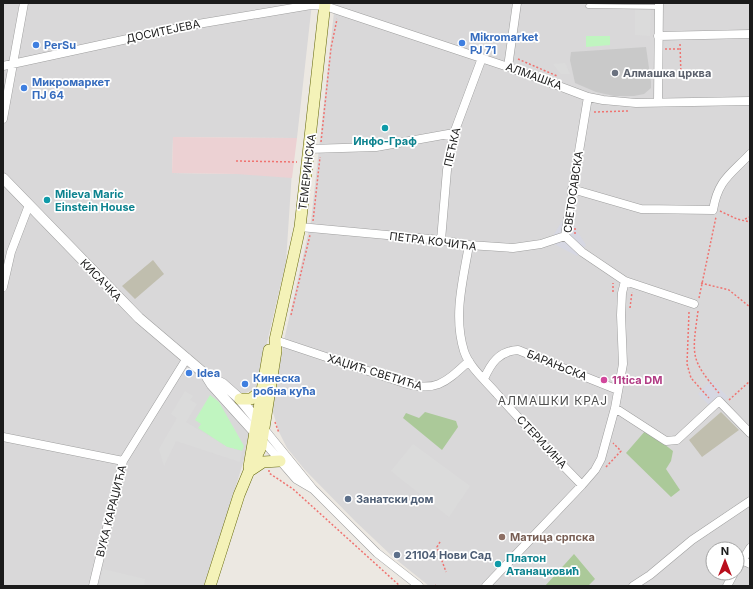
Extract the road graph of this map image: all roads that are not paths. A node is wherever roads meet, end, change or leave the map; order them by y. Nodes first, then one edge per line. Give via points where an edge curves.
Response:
1 (24, 3) edge
2 (517, 3) edge
3 (325, 4) edge
4 (658, 5) edge
5 (588, 6) dead end
6 (750, 34) edge
7 (658, 36) junction
8 (482, 58) junction
9 (14, 64) junction
10 (3, 66) edge
11 (508, 67) junction
12 (588, 97) junction
13 (750, 101) edge
14 (658, 102) junction
15 (3, 119) edge
16 (454, 132) junction
17 (309, 149) junction
18 (750, 154) edge
19 (3, 178) edge
20 (572, 189) junction
21 (28, 205) junction
22 (300, 227) junction
23 (565, 236) junction
24 (441, 240) junction
25 (469, 245) junction
26 (625, 281) junction
27 (3, 287) edge
28 (695, 304) road end
29 (275, 340) junction
30 (187, 358) junction
31 (469, 361) junction
32 (206, 375) junction
33 (484, 379) junction
34 (618, 390) junction
35 (261, 391) junction
36 (240, 398) junction
37 (615, 408) junction
38 (257, 419) junction
39 (750, 433) edge
40 (261, 434) junction
41 (3, 437) edge
42 (123, 461) junction
43 (274, 463) junction
44 (248, 471) junction
45 (582, 485) junction
46 (313, 489) junction
47 (750, 501) edge
48 (93, 586) edge
49 (210, 586) edge
50 (419, 586) edge
51 (486, 586) edge
52 (632, 586) edge

1 - 9 street
2 - 11 street
3 - 8 street, АЛМАШКА
3 - 9 street, ДОСИТЕЈЕВА via 310,4 192,25
3 - 17 main road, ТЕМЕРИНСКА
4 - 5 lane
4 - 7 street
6 - 7 street
7 - 14 street
8 - 11 street, АЛМАШКА
8 - 16 street, ПЕЋКА
9 - 10 street, ДОСИТЕЈЕВА
9 - 15 street
11 - 12 street, АЛМАШКА
12 - 14 street, АЛМАШКА via 618,103
12 - 20 street, СВЕТОСАВСКА
13 - 14 street, АЛМАШКА
16 - 17 street via 376,147
16 - 24 street, ПЕЋКА via 447,170
17 - 22 main road, ТЕМЕРИНСКА
18 - 20 street via 722,182 713,210 640,209
19 - 21 street, КИСАЧКА
20 - 23 street, СВЕТОСАВСКА
21 - 27 street via 11,252
21 - 30 street, КИСАЧКА via 116,296
22 - 24 street, ПЕТРА КОЧИЋА
22 - 29 main road, ТЕМЕРИНСКА
23 - 25 street, ПЕТРА КОЧИЋА via 541,244 513,248
23 - 26 street, СВЕТОСАВСКА via 582,252
24 - 25 street, ПЕТРА КОЧИЋА
25 - 31 street, СТЕРИЈИНА via 459,307 460,334
26 - 28 street, СВЕТОСАВСКА
26 - 34 street via 621,307 623,364
29 - 31 street, ХАЏИЋ СВЕТИЋА via 425,388 445,381
29 - 35 main road, ТЕМЕРИНСКА via 269,351
29 - 40 main road, ТЕМЕРИНСКА via 276,351
30 - 32 street, КИСАЧКА
30 - 42 street, ВУКА КАРАЏИЋА
31 - 33 street, СТЕРИЈИНА
32 - 36 street, КИСАЧКА via 223,384
32 - 40 street, КИСАЧКА via 212,386
33 - 34 street, БАРАЊСКА via 490,365 498,356 506,351 518,350
33 - 45 street, СТЕРИЈИНА
34 - 37 street
35 - 36 main road via 251,399
35 - 38 main road, ТЕМЕРИНСКА
36 - 38 street, КИСАЧКА
37 - 39 street via 666,440 677,440 721,403
37 - 45 street via 601,459
38 - 40 main road, ТЕМЕРИНСКА
40 - 43 street
40 - 44 main road via 249,458
40 - 46 street
41 - 42 street
42 - 48 street, ВУКА КАРАЏИЋА
43 - 44 main road via 263,462
43 - 46 street
44 - 49 main road
45 - 51 street
46 - 50 street via 377,553
47 - 52 street via 692,540 650,575

